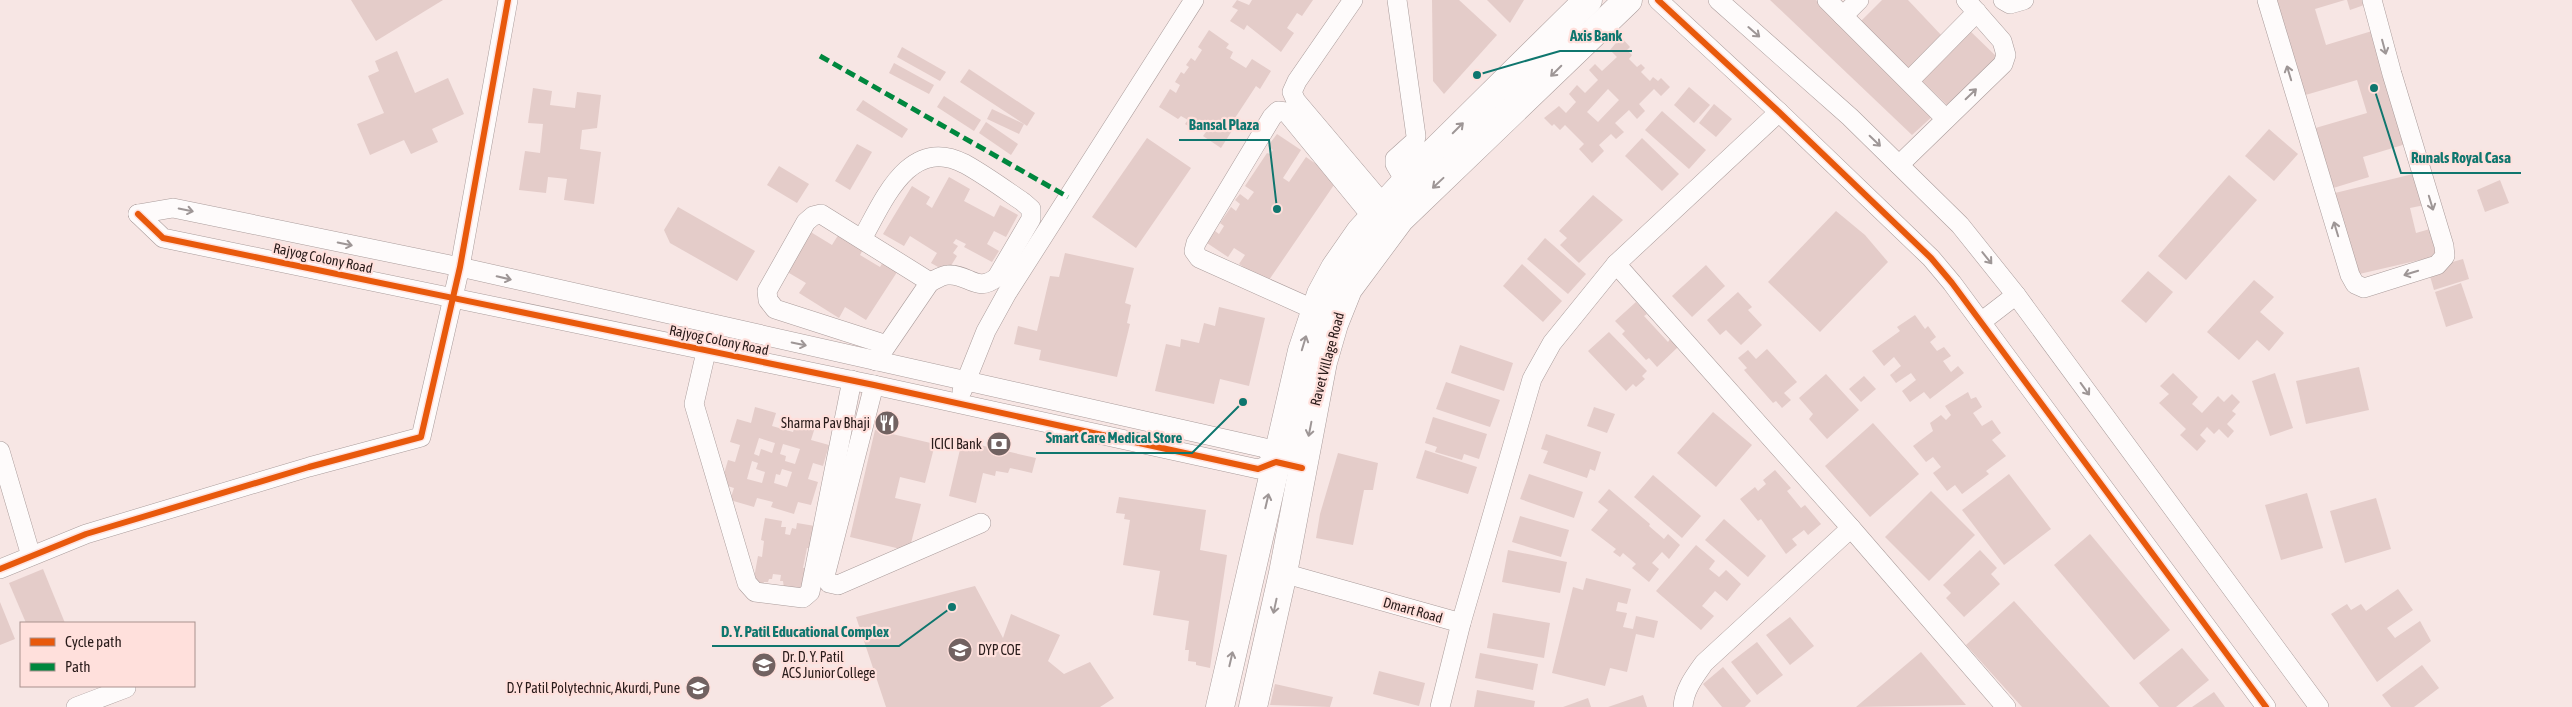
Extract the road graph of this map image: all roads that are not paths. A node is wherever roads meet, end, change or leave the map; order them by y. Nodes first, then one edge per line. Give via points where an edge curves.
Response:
1 (508, 0) edge
2 (1194, 0) edge
3 (1353, 0) edge
4 (1398, 0) edge
5 (1588, 0) edge
6 (1628, 0) edge
7 (1658, 0) edge
8 (1718, 0) edge
9 (1827, 0) edge
10 (1859, 0) edge
11 (2003, 0) edge
12 (2024, 0) edge
13 (2267, 0) edge
14 (2372, 0) edge
15 (1972, 6) edge
16 (1843, 16) junction
17 (1909, 81) junction
18 (1779, 112) junction
19 (1946, 119) junction
20 (1899, 164) junction
21 (1405, 181) junction
22 (1378, 212) junction
23 (862, 239) junction
24 (1616, 264) junction
25 (460, 268) junction
26 (930, 282) junction
27 (2016, 295) junction
28 (453, 297) junction
29 (1314, 310) junction
30 (1981, 322) junction
31 (712, 325) junction
32 (887, 345) junction
33 (706, 350) junction
34 (876, 361) junction
35 (852, 380) junction
36 (964, 381) junction
37 (874, 385) junction
38 (959, 403) junction
39 (0, 450) edge
40 (1276, 462) junction
41 (1302, 468) junction
42 (981, 524) dead end
43 (1851, 528) junction
44 (31, 556) junction
45 (0, 568) edge
46 (1282, 573) junction
47 (1461, 623) junction
48 (126, 688) dead end
49 (76, 707) edge
50 (1220, 707) edge
51 (1253, 707) edge
52 (1440, 707) edge
53 (1683, 707) edge
54 (2006, 707) edge
55 (2266, 707) edge
56 (2319, 707) edge

1 - 25 street
2 - 36 street via 1007,293
3 - 22 street via 1292,92
4 - 21 street via 1416,136 1415,141 1395,159
21 -> 5 main road, Ravet Village Road
6 -> 41 main road, Ravet Village Road via 1400,219 1348,289 1323,362
7 - 18 street
8 -> 20 street
9 - 16 street
10 - 16 street
11 - 12 street via 2010,4
14 -> 13 street via 2445,256 2437,265 2364,288 2354,284 2350,275
15 - 17 street
19 -> 15 street via 2003,64 2006,55 2002,41
16 - 17 street
17 - 19 street
18 - 24 street
18 - 30 street via 1930,258
19 - 20 street
20 -> 27 street via 1960,225
21 - 22 main road, Ravet Village Road
22 - 29 main road, Ravet Village Road via 1335,268
22 - 29 street via 1286,112 1278,111 1272,117 1194,251 1199,258
23 - 26 street
23 - 26 street via 891,186 905,170 932,156 964,164 1031,209 1031,219 997,277 989,283 980,284 948,275
23 - 32 street via 821,214 812,216 767,291 768,300 775,309
24 - 43 street
24 - 47 street via 1552,344 1532,379
25 - 28 street
28 -> 25 street, Rajyog Colony Road via 163,238 138,214 173,208
25 -> 31 street, Rajyog Colony Road
26 - 32 street
27 - 30 street
27 -> 56 street
28 - 33 street, Rajyog Colony Road
28 - 44 street via 421,437 86,534
40 -> 29 main road, Ravet Village Road
30 - 55 street
31 - 33 street
31 -> 34 street, Rajyog Colony Road
32 - 34 street
33 - 35 street, Rajyog Colony Road
33 - 35 street via 694,404 747,583 755,592 803,598 810,592
34 - 36 street, Rajyog Colony Road
35 - 37 street, Rajyog Colony Road
36 - 38 street
36 - 40 street, Rajyog Colony Road via 1265,448
37 - 38 street, Rajyog Colony Road
37 - 42 street via 825,576 829,584 838,585
38 - 40 street, Rajyog Colony Road via 1258,469
39 - 44 street
40 - 41 street, Rajyog Colony Road
50 -> 40 main road, Ravet Village Road
41 - 46 main road, Ravet Village Road
43 - 53 street via 1704,664 1692,679
43 - 54 street
44 - 45 street
46 - 47 street, Dmart Road
46 -> 51 main road, Ravet Village Road
47 - 52 street, Dmart Road
48 - 49 street

